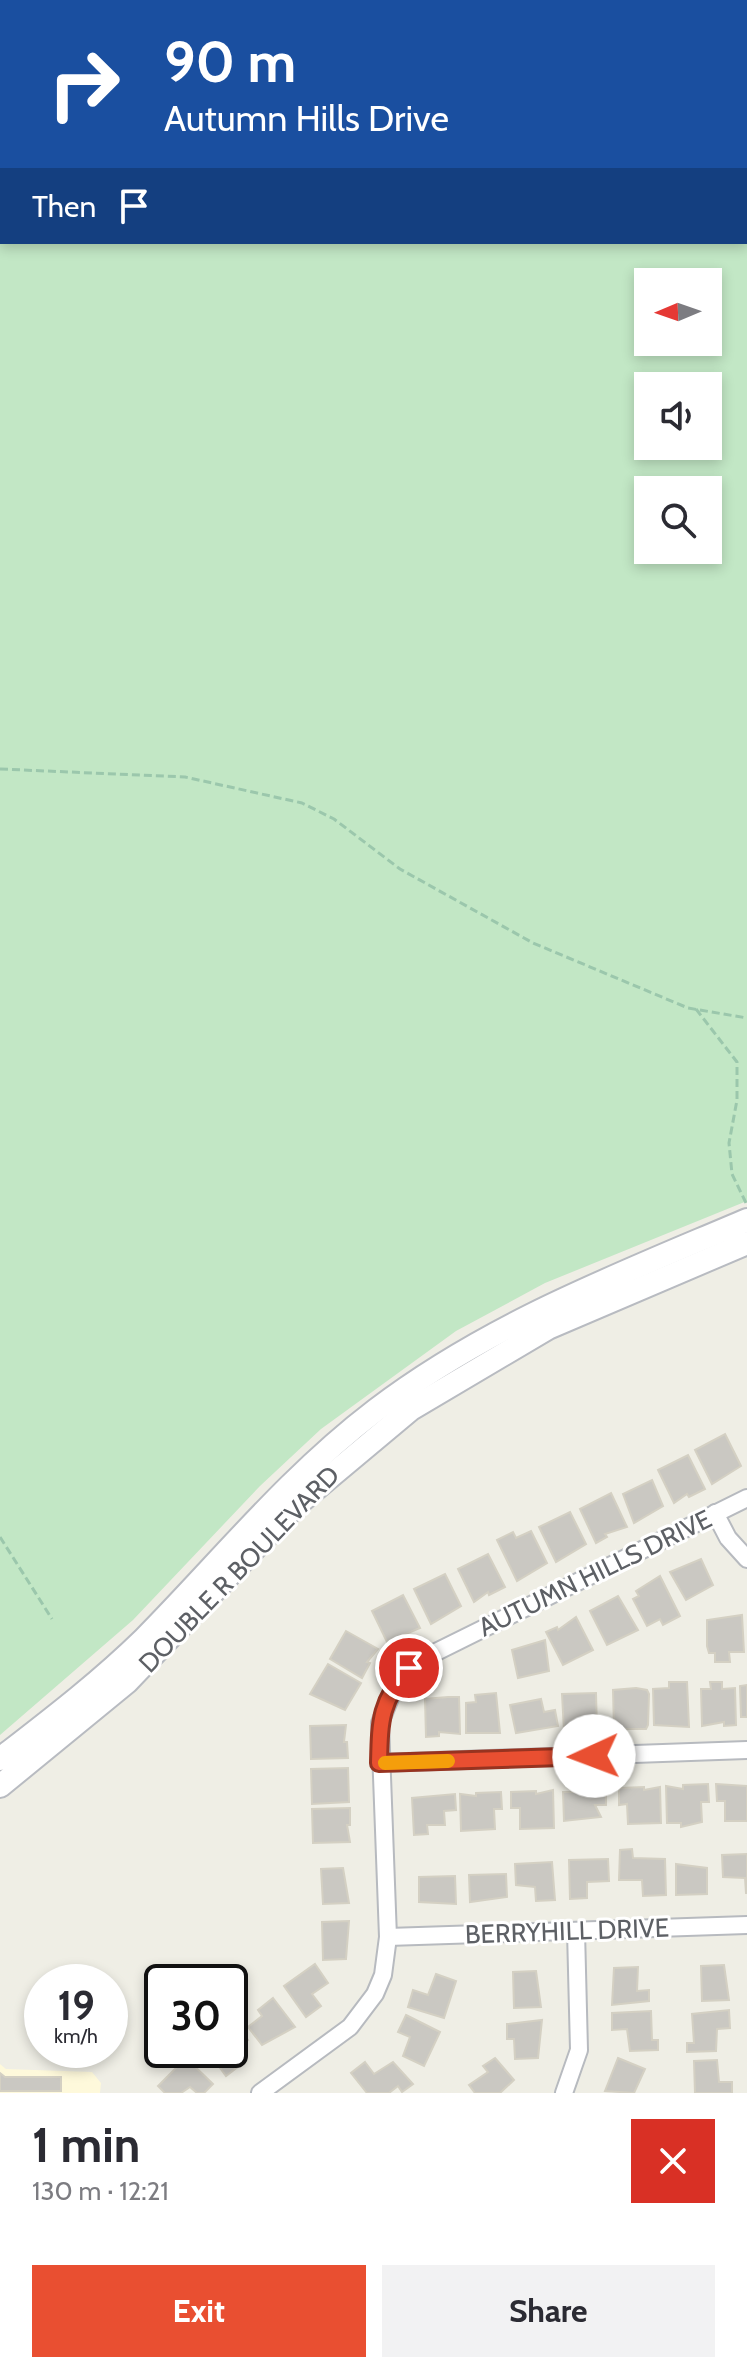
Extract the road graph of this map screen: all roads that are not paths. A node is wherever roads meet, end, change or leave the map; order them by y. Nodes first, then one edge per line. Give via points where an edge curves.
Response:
1 (747, 1220) edge
2 (747, 1243) edge
3 (747, 1498) edge
4 (715, 1513) junction
5 (747, 1559) edge
6 (747, 1750) edge
7 (0, 1759) edge
8 (379, 1763) junction
9 (0, 1786) edge
10 (747, 1925) edge
11 (576, 1931) junction
12 (388, 1937) junction
13 (260, 2093) edge
14 (564, 2093) edge

1 - 7 main road, DOUBLE R BOULEVARD via 530,1314 377,1409 266,1506 142,1640
2 - 9 main road, DOUBLE R BOULEVARD via 548,1328 411,1409 295,1506 127,1682
3 - 4 street, AUTUMN HILLS DRIVE
4 - 5 street
4 - 8 street, AUTUMN HILLS DRIVE via 409,1668 381,1712
6 - 8 street
8 - 12 street, AUTUMN HILLS DRIVE
10 - 11 street, BERRYHILL DRIVE
11 - 12 street, BERRYHILL DRIVE
11 - 14 street via 579,2050
12 - 13 street, AUTUMN HILLS DRIVE via 383,1975 363,2013

